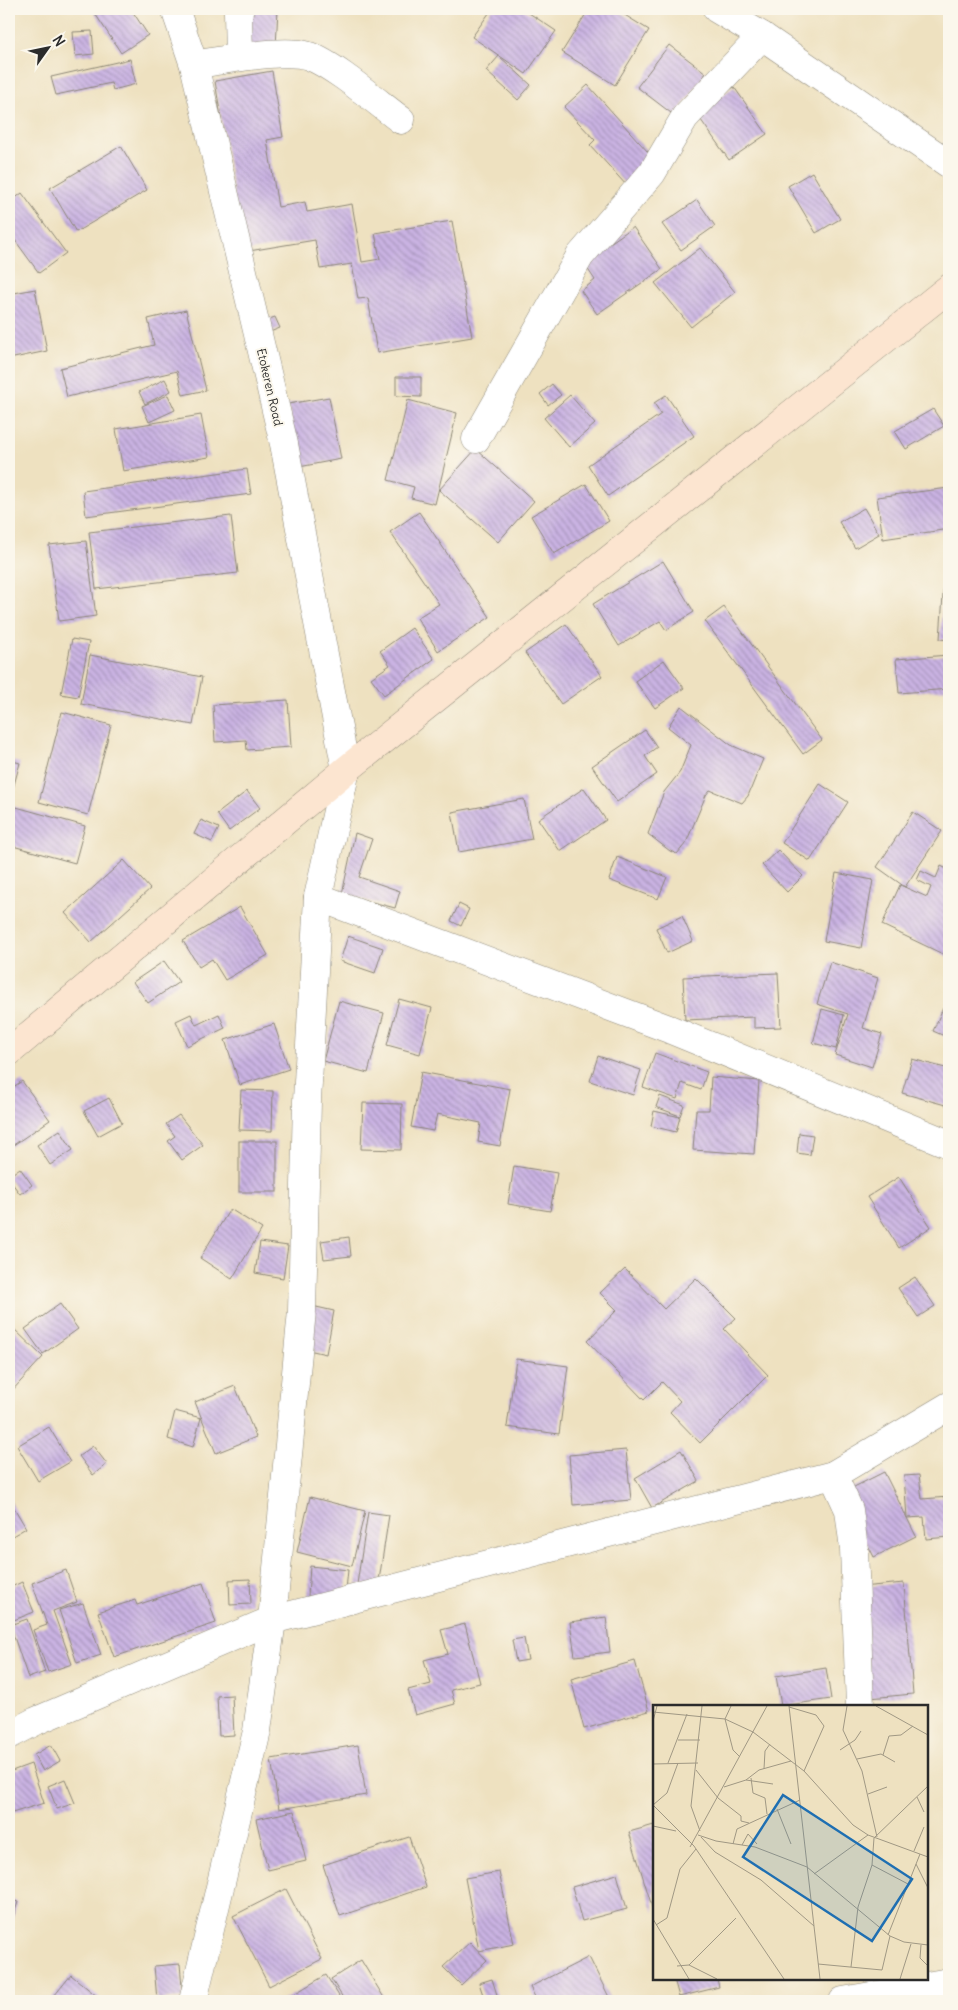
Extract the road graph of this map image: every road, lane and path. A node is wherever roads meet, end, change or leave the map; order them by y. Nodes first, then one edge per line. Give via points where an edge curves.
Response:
1 (175, 9) edge
2 (240, 9) edge
3 (717, 9) edge
4 (762, 36) junction
5 (239, 58) junction
6 (194, 65) junction
7 (401, 120) dead end
8 (949, 164) edge
9 (949, 288) edge
10 (476, 439) dead end
11 (346, 770) junction
12 (318, 897) junction
13 (9, 1052) edge
14 (949, 1144) edge
15 (949, 1406) edge
16 (833, 1475) junction
17 (272, 1620) junction
18 (860, 1705) edge
19 (9, 1735) edge
20 (949, 1982) edge
21 (871, 1987) edge
22 (193, 2001) edge
23 (843, 2001) edge

1 - 6 street, Etokeren Road
2 - 5 street
3 - 4 street
4 - 8 street
4 - 10 street via 685,117 652,173 580,256
5 - 6 street
5 - 7 street via 308,56
6 - 11 street, Etokeren Road via 284,444
9 - 11 main road
11 - 12 street
11 - 13 main road
12 - 14 street via 669,1029
12 - 17 street via 307,1101 302,1311
15 - 16 street
16 - 17 street
16 - 18 street via 849,1510 854,1549
17 - 19 street
17 - 22 street via 257,1731
20 - 21 street
21 - 23 street

